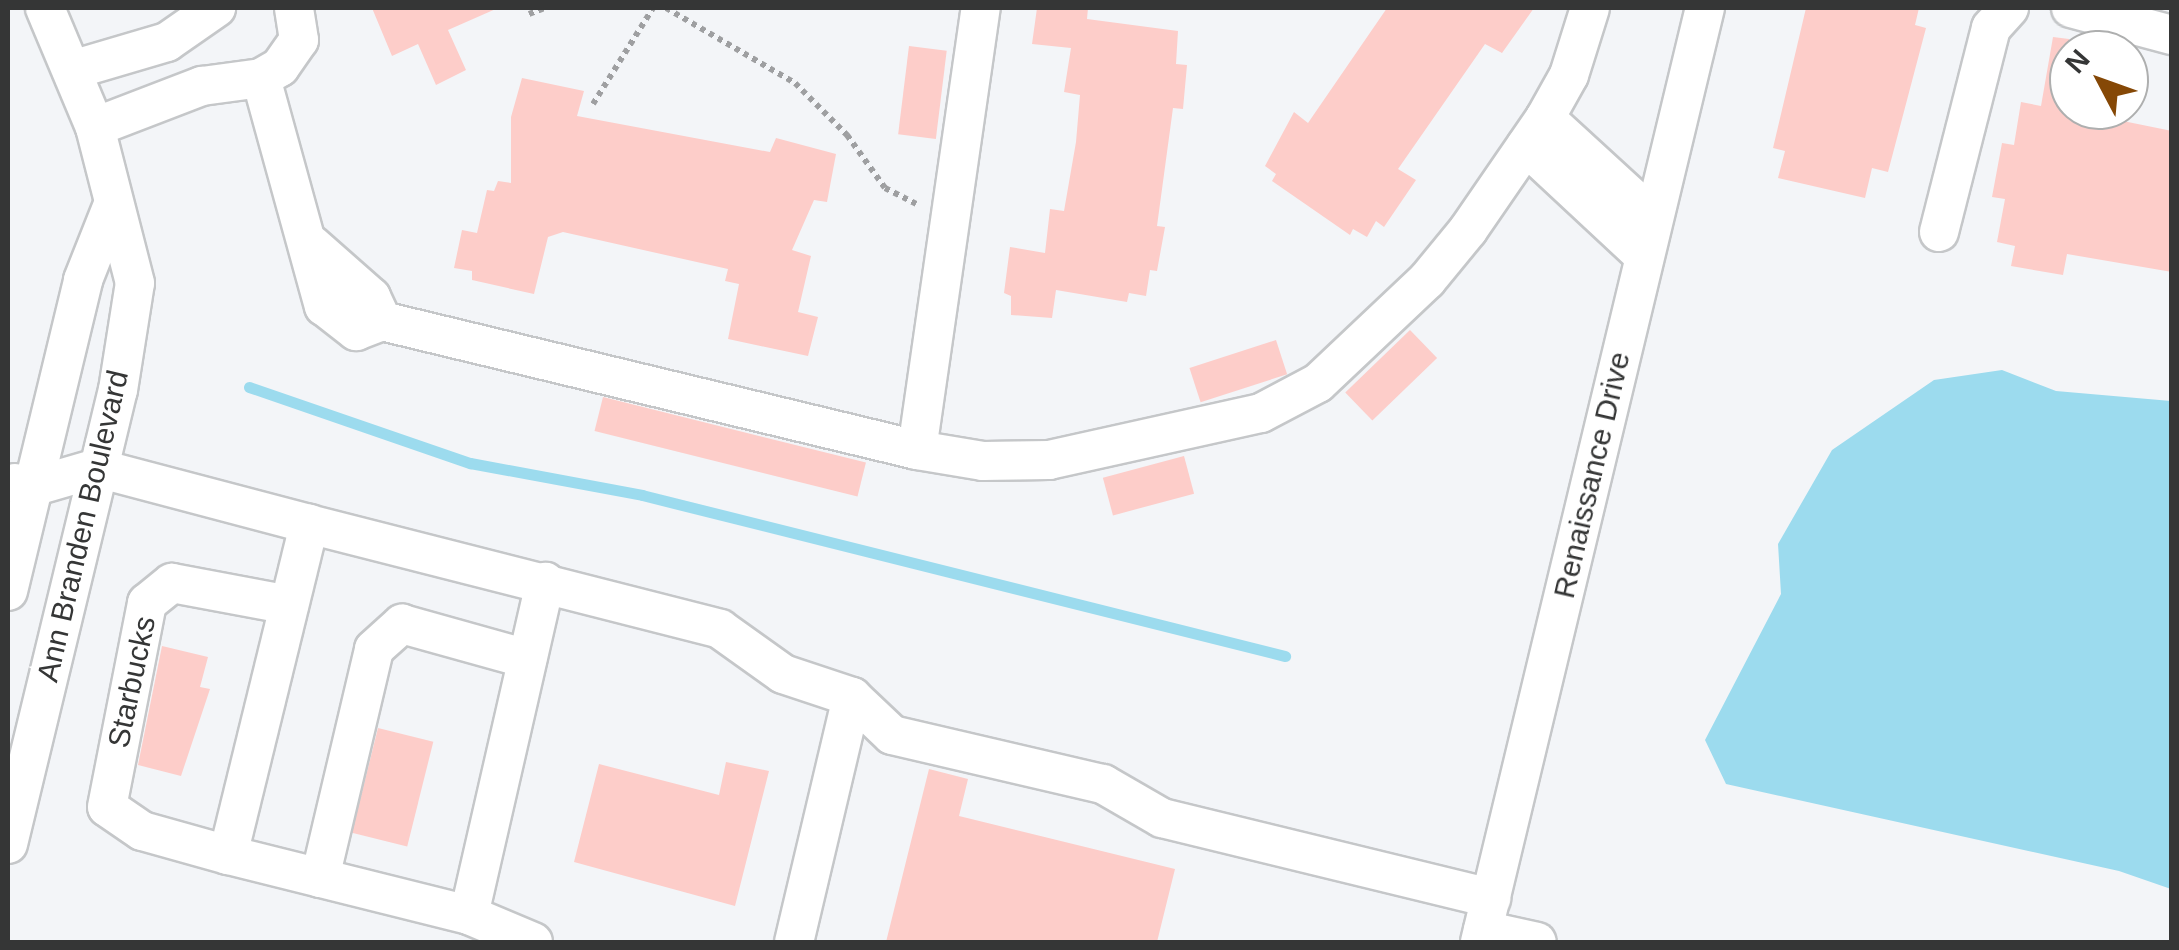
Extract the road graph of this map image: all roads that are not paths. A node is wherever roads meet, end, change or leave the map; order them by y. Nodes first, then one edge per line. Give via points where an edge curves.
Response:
1 (45, 8) edge
2 (216, 8) edge
3 (294, 8) edge
4 (981, 8) edge
5 (1590, 8) edge
6 (1704, 8) edge
7 (2009, 8) edge
8 (2071, 8) edge
9 (2172, 35) edge
10 (72, 70) junction
11 (262, 78) junction
12 (95, 127) junction
13 (1535, 132) junction
14 (112, 208) junction
15 (1653, 217) junction
16 (1939, 232) dead end
17 (1643, 255) junction
18 (917, 450) junction
19 (97, 468) junction
20 (20, 484) edge
21 (308, 524) junction
22 (546, 582) junction
23 (8, 591) edge
24 (288, 605) junction
25 (527, 659) junction
26 (852, 697) junction
27 (8, 844) edge
28 (228, 855) junction
29 (320, 878) junction
30 (469, 915) junction
31 (1485, 924) edge
32 (533, 942) edge
33 (794, 942) edge
34 (1536, 942) edge

1 - 10 street, Ann Branden Boulevard
2 - 10 street via 167,42
3 - 11 street via 298,40 280,67
4 - 18 street
5 - 13 street via 1569,74
6 - 15 street, Renaissance Drive
7 - 16 street via 1992,28
8 - 9 street
10 - 12 street, Ann Branden Boulevard
11 - 12 street via 202,86
11 - 18 street via 312,246 372,297 382,321
12 - 14 street, Ann Branden Boulevard
13 - 15 street
13 - 17 street
13 - 18 street via 1427,280 1293,400 1152,442 1049,460 983,462
14 - 19 street, Ann Branden Boulevard via 135,284
14 - 20 street, Ann Branden Boulevard
15 - 17 street, Renaissance Drive
17 - 31 street, Renaissance Drive
19 - 20 street
19 - 21 street
19 - 27 street, Ann Branden Boulevard
20 - 23 street, Ann Branden Boulevard
21 - 22 street
21 - 24 street
22 - 25 street
22 - 26 street via 720,629 783,674
24 - 28 street
24 - 28 street, Starbucks via 172,583 147,604 107,806 142,831
25 - 29 street via 402,624 374,648
25 - 30 street
26 - 31 street via 892,735 1103,784 1162,818
26 - 33 street
28 - 29 street
29 - 30 street
30 - 32 street
31 - 34 street

